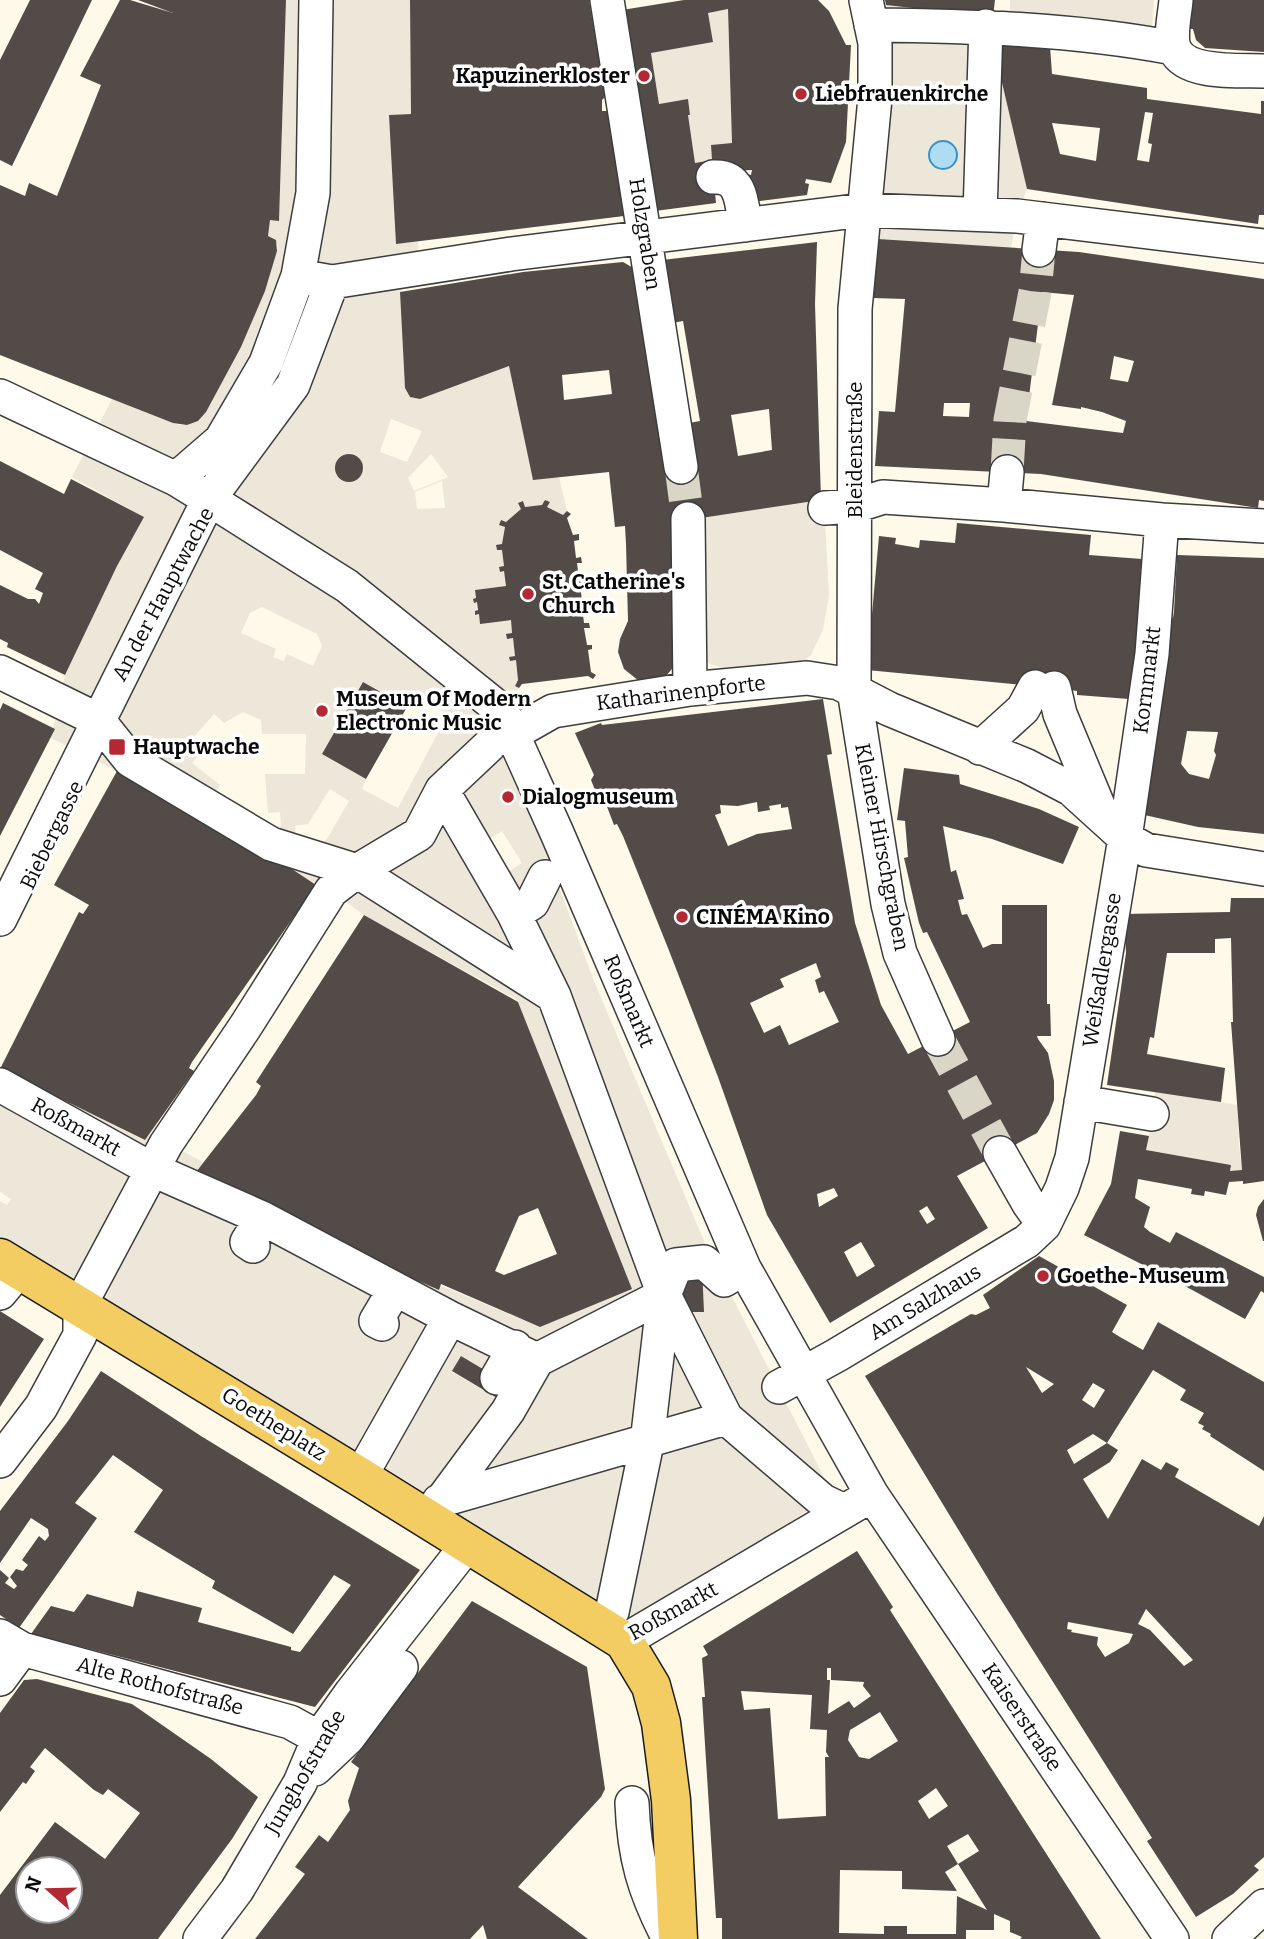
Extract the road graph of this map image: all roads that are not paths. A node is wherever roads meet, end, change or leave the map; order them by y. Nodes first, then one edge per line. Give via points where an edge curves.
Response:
1 (316, 0) edge
2 (607, 0) edge
3 (1176, 0) edge
4 (869, 12) edge
5 (989, 26) junction
6 (1177, 53) junction
7 (1264, 71) edge
8 (713, 177) dead end
9 (863, 211) junction
10 (979, 214) junction
11 (745, 225) junction
12 (646, 237) junction
13 (1264, 246) edge
14 (298, 276) junction
15 (332, 282) junction
16 (0, 396) edge
17 (681, 467) tunnel mouth
18 (1007, 472) tunnel mouth
19 (177, 479) junction
20 (209, 499) junction
21 (1004, 505) junction
22 (840, 507) junction
23 (688, 519) tunnel mouth
24 (1162, 520) junction
25 (1264, 526) edge
26 (0, 672) edge
27 (690, 689) junction
28 (854, 690) junction
29 (101, 724) junction
30 (512, 734) junction
31 (980, 748) junction
32 (442, 790) junction
33 (1115, 830) junction
34 (1264, 869) edge
35 (357, 871) junction
36 (545, 877) dead end
37 (514, 914) junction
38 (0, 919) edge
39 (0, 940) edge
40 (554, 996) junction
41 (938, 1039) tunnel mouth
42 (0, 1085) edge
43 (1081, 1102) junction
44 (1152, 1114) dead end
45 (1000, 1153) tunnel mouth
46 (158, 1157) junction
47 (1044, 1225) junction
48 (744, 1268) junction
49 (5, 1279) edge
50 (396, 1289) junction
51 (664, 1295) junction
52 (80, 1305) junction
53 (450, 1318) junction
54 (382, 1324) dead end
55 (526, 1354) junction
56 (791, 1381) junction
57 (726, 1418) junction
58 (647, 1443) junction
59 (0, 1461) edge
60 (360, 1477) junction
61 (858, 1503) junction
62 (434, 1510) junction
63 (468, 1544) junction
64 (618, 1627) junction
65 (11, 1643) edge
66 (401, 1667) dead end
67 (0, 1679) edge
68 (319, 1738) junction
69 (300, 1783) junction
70 (632, 1803) dead end
71 (1264, 1906) edge
72 (200, 1939) edge
73 (669, 1939) edge
74 (678, 1939) edge
75 (1172, 1939) edge
76 (1229, 1939) edge

1 - 14 street via 313,193
2 - 12 street, Holzgraben
3 - 6 street
4 - 5 street
4 - 9 street, Bleidenstraße via 875,98
5 - 6 street via 1090,34
5 - 10 street
6 - 7 street via 1202,68
8 - 11 street via 724,176 732,182 741,197
9 - 10 street
9 - 11 street
9 - 22 street, Bleidenstraße
10 - 13 street via 1041,234
11 - 12 street
12 - 15 street
12 - 17 street, Holzgraben
14 - 15 street
14 - 19 street via 266,363 221,440
15 - 20 street via 293,385
16 - 19 street
18 - 21 street
19 - 20 street
20 - 29 street, An der Hauptwache
20 - 30 street, An der Hauptwache via 347,586 502,711
21 - 22 street via 883,497
21 - 24 street
22 - 28 street, Bleidenstraße
23 - 27 street
24 - 25 street
24 - 33 street, Kornmarkt via 1152,654
26 - 29 street
27 - 28 street, Katharinenpforte via 807,678 839,682
27 - 30 street, Katharinenpforte via 553,711
28 - 31 street
28 - 41 street, Kleiner Hirschgraben via 888,904 900,953
29 - 35 street via 130,760 271,844
29 - 38 street, Biebergasse
29 - 39 street, Biebergasse
30 - 32 street, Katharinenpforte via 494,741
30 - 48 street, Roßmarkt
31 - 33 street via 1071,789
31 - 33 street via 1044,687
32 - 35 street, Katharinenpforte via 419,834
32 - 37 street, Roßmarkt
33 - 34 street via 1146,850
33 - 43 street, Weißadlergasse
35 - 40 street
35 - 46 street, Katharinenpforte via 331,891
36 - 37 street via 532,903
37 - 40 street, Roßmarkt
40 - 51 street, Roßmarkt
42 - 46 street, Roßmarkt
43 - 44 street
43 - 47 street, Weißadlergasse via 1072,1158
45 - 47 street
46 - 50 street, Roßmarkt via 257,1232
46 - 52 street
47 - 56 street, Am Salzhaus via 1027,1241
48 - 51 street, Roßmarkt via 724,1280 704,1262 676,1265
48 - 56 street, Roßmarkt
49 - 52 main road, Goetheplatz
50 - 53 street, Roßmarkt
50 - 54 street via 376,1321
51 - 55 street
51 - 57 street, Roßmarkt
51 - 58 street, Roßmarkt
52 - 59 street via 80,1335 41,1407
52 - 60 main road, Goetheplatz
53 - 55 street, Roßmarkt
53 - 60 street
55 - 62 street via 498,1394
56 - 61 street, Roßmarkt
57 - 58 street
57 - 61 street, Roßmarkt via 823,1501
58 - 62 street
58 - 64 street, Roßmarkt
60 - 62 main road, Goetheplatz
61 - 64 street, Roßmarkt
61 - 75 street, Kaiserstraße
62 - 63 main road, Goetheplatz
63 - 64 main road, Roßmarkt
63 - 68 street, Junghofstraße
64 - 74 main road via 650,1686 661,1723 671,1800
65 - 67 street
65 - 68 street, Alte Rothofstraße via 290,1722
66 - 69 street via 348,1738
68 - 69 street, Junghofstraße
69 - 72 street, Junghofstraße via 237,1891
70 - 73 street via 636,1857
71 - 76 street

